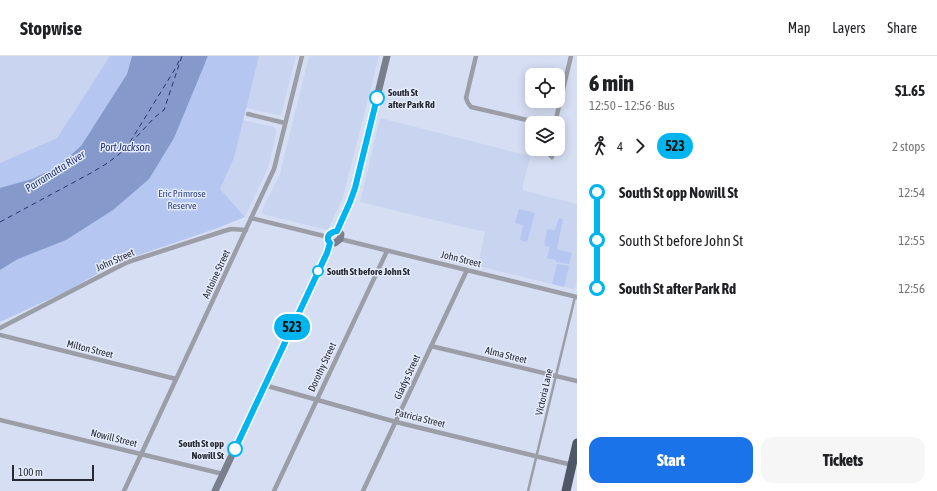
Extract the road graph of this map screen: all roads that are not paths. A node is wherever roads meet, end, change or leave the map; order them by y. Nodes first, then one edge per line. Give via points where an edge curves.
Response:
1 (302, 56) edge
2 (387, 56) edge
3 (476, 56) edge
4 (571, 56) edge
5 (248, 114) dead end
6 (557, 116) edge
7 (525, 120) edge
8 (286, 123) junction
9 (252, 218) junction
10 (246, 230) junction
11 (337, 231) junction
12 (340, 239) junction
13 (329, 240) junction
14 (387, 251) junction
15 (467, 270) junction
16 (576, 296) edge
17 (0, 328) edge
18 (0, 335) edge
19 (431, 346) junction
20 (556, 376) junction
21 (176, 380) junction
22 (577, 381) edge
23 (264, 385) junction
24 (317, 400) junction
25 (0, 420) edge
26 (396, 422) junction
27 (577, 443) edge
28 (141, 454) junction
29 (537, 456) junction
30 (575, 466) edge
31 (223, 474) junction
32 (124, 491) edge
33 (215, 491) edge
34 (274, 491) edge
35 (363, 491) edge
36 (528, 491) edge
37 (566, 491) edge
38 (571, 491) edge

1 - 8 street, Antoine Street
2 - 11 street via 355,188
3 - 7 street via 466,98 471,107
4 - 6 street
5 - 8 street
8 - 9 street, Antoine Street via 274,169
9 - 10 street, Antoine Street
9 - 13 street
10 - 17 street, John Street via 231,229 128,262
10 - 21 street, Antoine Street
11 - 12 street via 341,234
11 - 13 street via 330,234
12 - 13 street via 335,243
12 - 14 street, John Street
13 - 23 street via 327,253
14 - 15 street, John Street
14 - 24 street, Dorothy Street
15 - 16 street, John Street
15 - 19 street, Gladys Street
16 - 20 lane, Victoria Lane
18 - 21 street, Milton Street
19 - 20 street, Alma Street
19 - 26 street, Gladys Street
20 - 22 street, Alma Street
20 - 29 lane, Victoria Lane
21 - 28 street, Antoine Street
23 - 24 street, Patricia Street
23 - 31 street
24 - 26 street, Patricia Street
24 - 34 street, Dorothy Street
25 - 28 street, Nowill Street
26 - 29 street, Patricia Street
26 - 35 street, Gladys Street
27 - 30 highway
28 - 31 street, Nowill Street
28 - 32 street, Antoine Street
29 - 30 street, Patricia Street
29 - 36 lane, Victoria Lane
30 - 37 highway
30 - 38 highway
31 - 33 street

